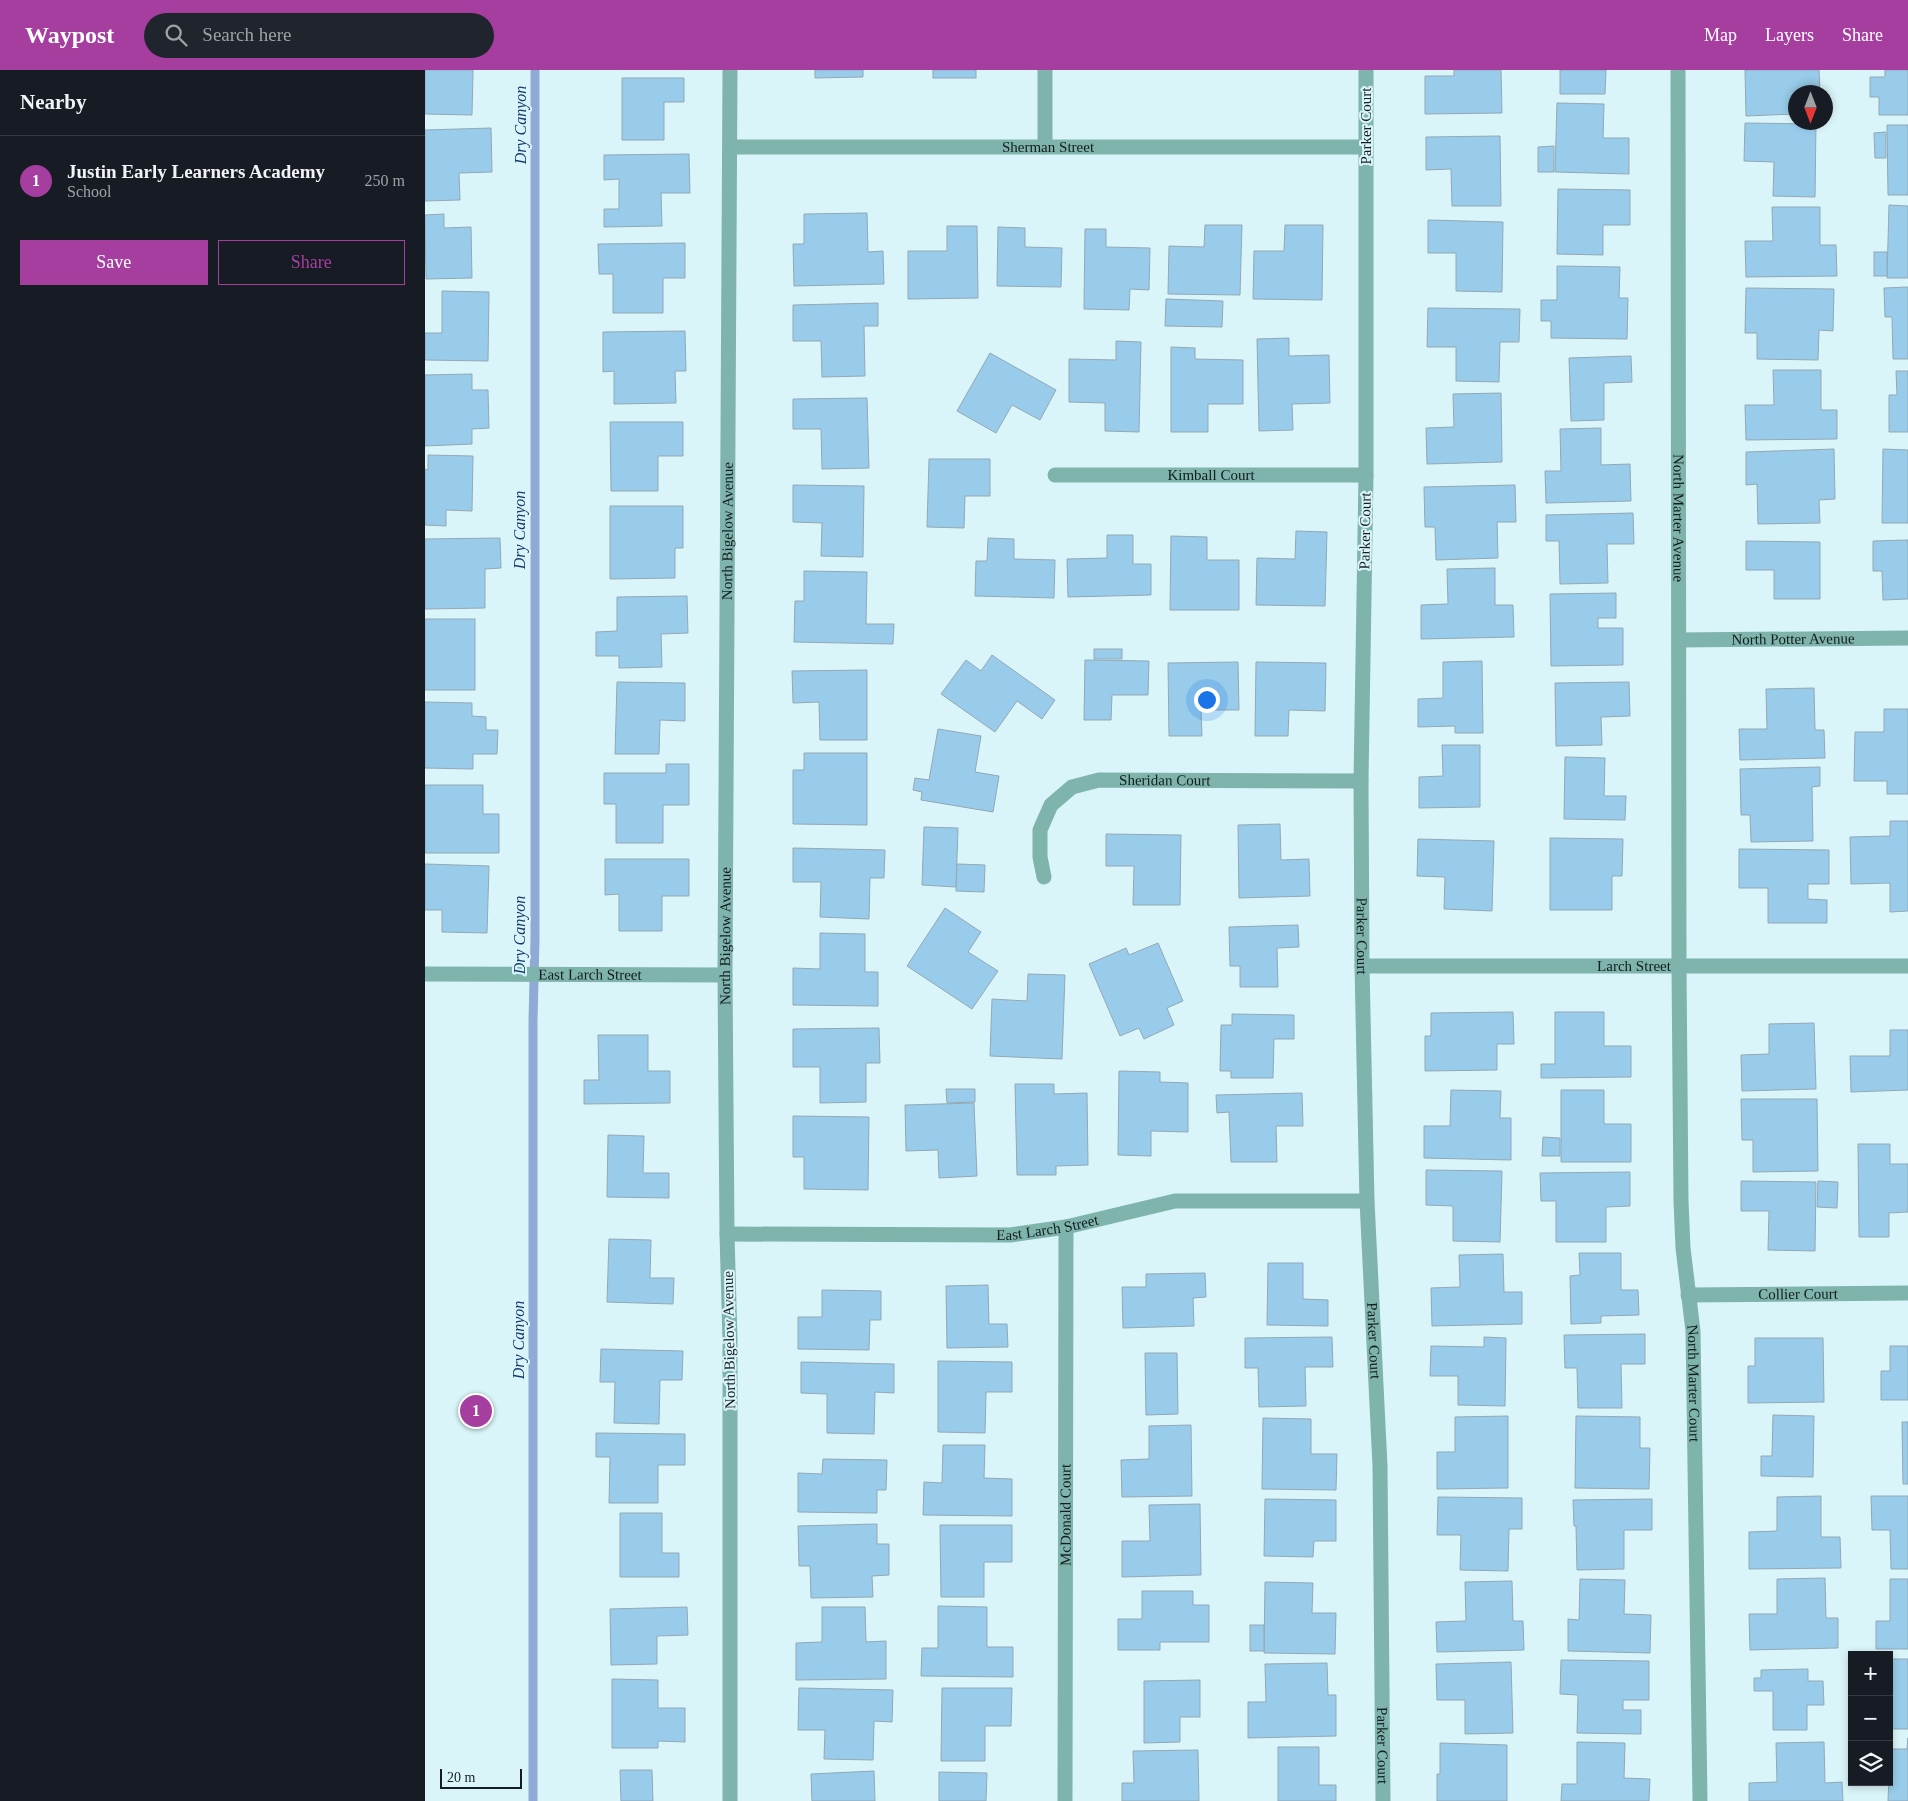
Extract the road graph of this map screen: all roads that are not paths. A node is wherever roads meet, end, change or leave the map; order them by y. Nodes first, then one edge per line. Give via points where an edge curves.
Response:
1 (730, 70) edge
2 (1045, 70) edge
3 (1366, 70) edge
4 (1679, 70) edge
5 (730, 147) junction
6 (1045, 147) junction
7 (1366, 147) junction
8 (1366, 475) junction
9 (1055, 476) dead end
10 (1908, 638) edge
11 (1679, 640) junction
12 (1361, 781) junction
13 (1043, 877) dead end
14 (1362, 966) junction
15 (1679, 966) junction
16 (1908, 966) edge
17 (425, 974) edge
18 (725, 975) junction
19 (1367, 1201) junction
20 (1065, 1227) junction
21 (727, 1234) junction
22 (1908, 1293) edge
23 (1688, 1295) junction
24 (730, 1801) edge
25 (1065, 1801) edge
26 (1383, 1801) edge
27 (1700, 1801) edge

1 - 5 street, North Bigelow Avenue
2 - 6 street
3 - 7 street, Parker Court
4 - 11 street, North Marter Avenue
5 - 6 street, Sherman Street
5 - 18 street, North Bigelow Avenue
6 - 7 street, Sherman Street
7 - 8 street, Parker Court
8 - 9 street, Kimball Court
8 - 12 street, Parker Court
10 - 11 street, North Potter Avenue
11 - 15 street, North Marter Avenue
12 - 13 street, Sheridan Court via 1099,780 1072,787 1051,805 1040,830
12 - 14 street, Parker Court
14 - 15 street, Larch Street
14 - 19 street, Parker Court
15 - 16 street, Larch Street
15 - 23 street, North Marter Court via 1681,1201
17 - 18 street, East Larch Street
18 - 21 street, North Bigelow Avenue
19 - 20 street, East Larch Street via 1175,1201
19 - 26 street, Parker Court via 1380,1466
20 - 21 street, East Larch Street via 1010,1235
20 - 25 street, McDonald Court
21 - 24 street, North Bigelow Avenue
22 - 23 street, Collier Court
23 - 27 street, North Marter Court via 1693,1331

